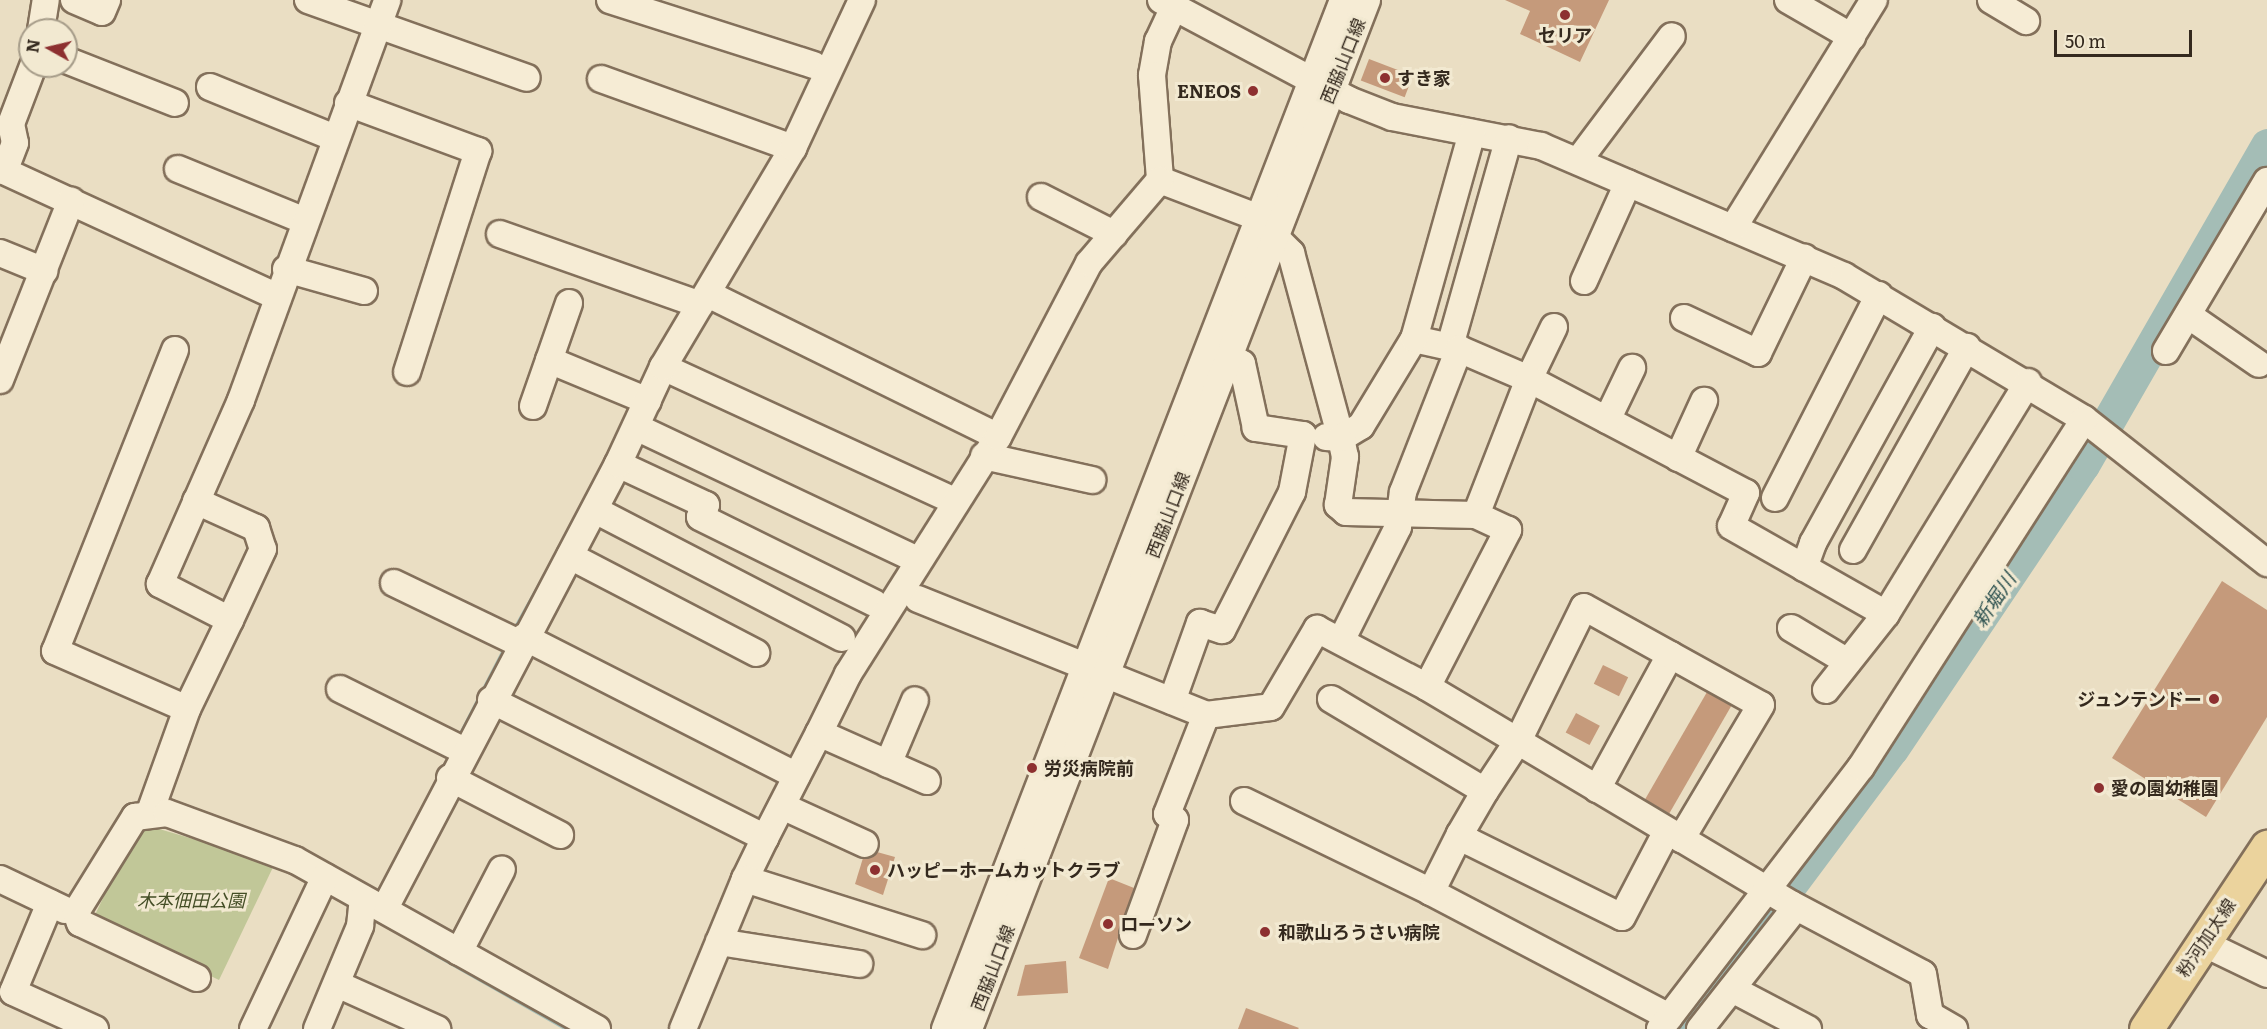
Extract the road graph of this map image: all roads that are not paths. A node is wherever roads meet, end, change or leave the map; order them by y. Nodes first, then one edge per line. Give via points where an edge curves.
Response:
1 (46, 0) edge
2 (74, 0) edge
3 (107, 0) edge
4 (308, 0) edge
5 (387, 0) edge
6 (610, 0) edge
7 (862, 0) edge
8 (1342, 0) edge
9 (1367, 0) edge
10 (1788, 0) edge
11 (1874, 0) edge
12 (1991, 0) edge
13 (1168, 3) edge
14 (43, 18) edge
15 (2026, 21) dead end
16 (377, 26) junction
17 (1672, 36) dead end
18 (1852, 37) junction
19 (78, 65) edge
20 (814, 65) dead end
21 (28, 78) edge
22 (527, 78) dead end
23 (601, 79) dead end
24 (1321, 85) junction
25 (210, 87) dead end
26 (175, 103) dead end
27 (348, 103) junction
28 (1472, 133) junction
29 (335, 138) junction
30 (1509, 138) junction
31 (786, 144) junction
32 (1578, 161) junction
33 (178, 169) dead end
34 (1160, 180) junction
35 (2267, 181) edge
36 (1628, 183) junction
37 (1041, 197) dead end
38 (71, 201) junction
39 (1259, 218) junction
40 (303, 220) junction
41 (1733, 228) junction
42 (500, 234) dead end
43 (1114, 234) junction
44 (1275, 237) junction
45 (0, 253) edge
46 (1804, 258) junction
47 (286, 269) junction
48 (44, 271) junction
49 (1584, 281) dead end
50 (364, 291) dead end
51 (1879, 295) junction
52 (276, 296) junction
53 (695, 300) junction
54 (568, 303) dead end
55 (2188, 315) junction
56 (1684, 318) dead end
57 (10, 324) edge
58 (1554, 327) dead end
59 (1932, 327) junction
60 (1414, 339) junction
61 (1455, 347) junction
62 (1967, 347) junction
63 (1221, 349) junction
64 (175, 350) dead end
65 (2166, 351) dead end
66 (549, 360) junction
67 (2259, 364) dead end
68 (663, 367) junction
69 (1632, 368) dead end
70 (407, 372) dead end
71 (1529, 379) junction
72 (0, 380) edge
73 (2028, 382) junction
74 (638, 397) junction
75 (1704, 401) dead end
76 (532, 405) dead end
77 (1607, 420) junction
78 (2086, 421) junction
79 (636, 427) junction
80 (1303, 435) junction
81 (1341, 438) junction
82 (991, 446) junction
83 (1678, 458) junction
84 (618, 464) junction
85 (1092, 480) dead end
86 (1775, 498) dead end
87 (196, 501) junction
88 (955, 501) junction
89 (595, 510) junction
90 (1401, 513) junction
91 (1476, 514) junction
92 (1853, 550) dead end
93 (570, 556) junction
94 (909, 556) dead end
95 (2265, 556) edge
96 (1804, 568) junction
97 (394, 583) dead end
98 (918, 599) dead end
99 (874, 603) dead end
100 (1886, 614) junction
101 (230, 620) junction
102 (1791, 628) dead end
103 (842, 638) dead end
104 (515, 639) junction
105 (1341, 641) junction
106 (756, 653) dead end
107 (1670, 655) junction
108 (1848, 662) junction
109 (1095, 670) junction
110 (1427, 687) junction
111 (340, 689) dead end
112 (1826, 690) dead end
113 (1331, 699) dead end
114 (491, 700) junction
115 (915, 700) dead end
116 (1172, 701) junction
117 (187, 709) junction
118 (1206, 715) junction
119 (819, 734) junction
120 (1518, 741) junction
121 (455, 746) junction
122 (888, 764) junction
123 (797, 776) junction
124 (450, 778) junction
125 (927, 781) dead end
126 (1598, 789) junction
127 (1485, 791) junction
128 (1244, 801) dead end
129 (782, 806) junction
130 (150, 812) junction
131 (1460, 834) junction
132 (560, 835) dead end
133 (1674, 835) junction
134 (765, 838) junction
135 (865, 844) dead end
136 (2267, 847) edge
137 (502, 869) dead end
138 (325, 877) junction
139 (0, 879) edge
140 (745, 879) junction
141 (1431, 892) junction
142 (1782, 899) junction
143 (50, 903) junction
144 (374, 904) junction
145 (76, 912) junction
146 (922, 935) dead end
147 (1133, 935) dead end
148 (719, 942) junction
149 (2203, 943) junction
150 (459, 952) junction
151 (859, 964) dead end
152 (2267, 974) edge
153 (197, 978) dead end
154 (337, 984) junction
155 (1732, 989) junction
156 (1664, 1023) edge
157 (95, 1029) edge
158 (253, 1029) edge
159 (317, 1029) edge
160 (437, 1029) edge
161 (597, 1029) edge
162 (683, 1029) edge
163 (945, 1029) edge
164 (969, 1029) edge
165 (1700, 1029) edge
166 (1808, 1029) edge
167 (1954, 1029) edge
168 (2146, 1029) edge

1 - 14 street
2 - 3 street via 102,12
4 - 16 street
5 - 16 street
6 - 20 street
7 - 31 street
8 - 24 street, 西脇山口線
9 - 24 street, 西脇山口線
10 - 18 street
11 - 18 street
12 - 15 street
13 - 24 street
13 - 34 street via 1152,75
16 - 22 street
16 - 27 street
17 - 32 street
18 - 41 street
19 - 26 street
21 - 38 street via 11,124 15,143 4,171
23 - 31 street
24 - 28 street via 1392,117
24 - 39 street, 西脇山口線
24 - 44 street, 西脇山口線
25 - 29 street
27 - 29 street
27 - 70 street via 478,151
28 - 30 street
28 - 60 street
29 - 40 street
30 - 32 street
30 - 61 street
31 - 53 street
32 - 36 street
33 - 40 street
34 - 39 street
34 - 43 street
35 - 55 street
36 - 41 street
36 - 49 street
37 - 43 street
38 - 48 street
38 - 52 street
39 - 63 street, 西脇山口線
40 - 47 street
41 - 46 street
42 - 53 street
43 - 82 street via 1089,263
44 - 63 street, 西脇山口線
44 - 81 street via 1291,254
45 - 48 street
46 - 51 street
46 - 56 street via 1758,353
47 - 50 street
47 - 52 street
48 - 57 street
51 - 59 street
51 - 86 street
52 - 87 street via 241,400
53 - 68 street
53 - 82 street
54 - 66 street
55 - 65 street
55 - 67 street
57 - 72 street
58 - 71 street
59 - 62 street
59 - 96 street via 1813,543
60 - 61 street
60 - 81 street via 1361,426
61 - 71 street
61 - 90 street via 1403,492
62 - 73 street
62 - 92 street
63 - 80 street via 1242,364 1256,428
63 - 109 street, 西脇山口線
64 - 117 street via 55,651
66 - 74 street
66 - 76 street
68 - 74 street
68 - 88 street
69 - 77 street
71 - 77 street
71 - 91 street
73 - 78 street
73 - 100 street
74 - 79 street
75 - 83 street
77 - 83 street
78 - 95 street
78 - 142 street via 1861,767
79 - 84 street
79 - 94 street
80 - 81 street
80 - 116 street via 1292,492 1222,630 1200,623
81 - 90 street via 1345,457 1338,505 1346,512
82 - 85 street
82 - 88 street
83 - 96 street via 1746,493 1731,526
84 - 89 street
84 - 99 street via 706,505 700,517
87 - 101 street via 256,528 263,549
87 - 101 street via 160,584
88 - 119 street via 848,674
89 - 93 street
89 - 103 street
90 - 91 street
90 - 105 street
91 - 110 street via 1508,530
93 - 104 street
93 - 106 street
96 - 100 street
97 - 104 street
98 - 109 street
100 - 108 street
101 - 117 street
102 - 108 street
104 - 114 street
104 - 123 street
105 - 110 street
105 - 118 street via 1317,629 1271,707
107 - 120 street via 1584,607
107 - 126 street
107 - 133 street via 1761,705
108 - 112 street
109 - 116 street
109 - 163 street, 西脇山口線
109 - 164 street, 西脇山口線
110 - 120 street
111 - 121 street
113 - 127 street
114 - 121 street
114 - 134 street
115 - 122 street
116 - 118 street
117 - 130 street
118 - 147 street via 1167,814 1175,820
119 - 122 street
119 - 123 street
120 - 126 street
120 - 127 street
121 - 124 street
122 - 125 street
123 - 129 street
124 - 132 street
124 - 144 street
126 - 133 street
127 - 131 street
128 - 141 street
129 - 134 street
129 - 135 street
130 - 138 street via 167,813 295,860
130 - 145 street via 135,817
131 - 133 street via 1622,917
131 - 141 street
133 - 142 street
134 - 140 street
136 - 149 main road, 粉河加太線
137 - 150 street
138 - 144 street
138 - 158 street
139 - 143 street
140 - 146 street
140 - 148 street
141 - 156 street
142 - 155 street
142 - 156 street
142 - 167 street via 1923,974 1930,1015
143 - 145 street
143 - 157 street via 13,992
144 - 150 street
144 - 154 street via 360,926
145 - 153 street via 80,923
148 - 151 street
148 - 162 street
149 - 152 street
149 - 168 main road, 粉河加太線
150 - 161 street
154 - 159 street
154 - 160 street
155 - 165 street
155 - 166 street

